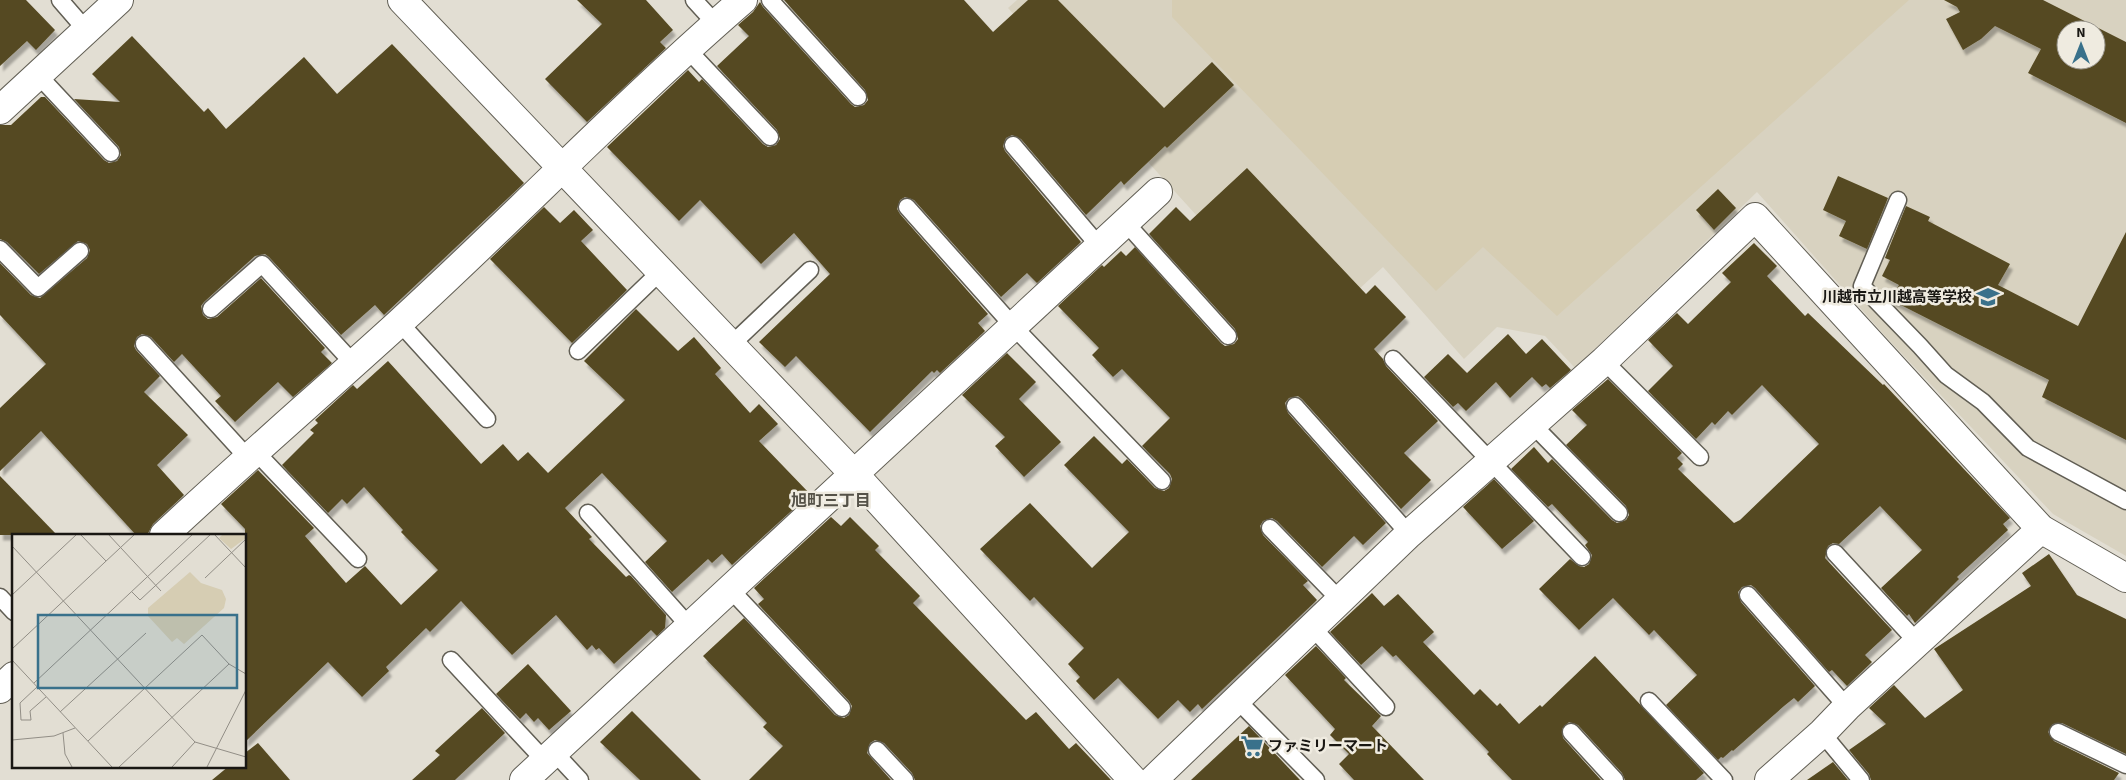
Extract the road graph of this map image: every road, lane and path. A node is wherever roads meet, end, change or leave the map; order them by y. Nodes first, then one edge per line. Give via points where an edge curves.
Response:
1 (60, 0) edge
2 (119, 0) edge
3 (402, 0) edge
4 (694, 0) edge
5 (743, 0) edge
6 (770, 0) edge
7 (716, 24) junction
8 (86, 30) junction
9 (688, 50) junction
10 (38, 75) junction
11 (858, 97) dead end
12 (1, 108) edge
13 (770, 137) dead end
14 (1013, 145) dead end
15 (111, 153) dead end
16 (561, 168) junction
17 (1158, 192) dead end
18 (1898, 200) dead end
19 (907, 207) dead end
20 (1125, 222) junction
21 (1099, 246) junction
22 (0, 249) edge
23 (80, 251) dead end
24 (810, 270) dead end
25 (661, 271) junction
26 (211, 309) dead end
27 (399, 322) junction
28 (1013, 326) junction
29 (1228, 336) dead end
30 (144, 344) dead end
31 (731, 345) junction
32 (578, 351) dead end
33 (1393, 358) dead end
34 (1604, 361) junction
35 (353, 363) junction
36 (1294, 406) dead end
37 (487, 419) dead end
38 (1533, 424) junction
39 (251, 454) junction
40 (1700, 457) dead end
41 (1491, 461) junction
42 (854, 474) junction
43 (1162, 481) dead end
44 (2126, 501) edge
45 (588, 513) dead end
46 (1618, 513) dead end
47 (1270, 528) dead end
48 (2041, 529) junction
49 (165, 534) edge
50 (1409, 534) junction
51 (1835, 553) dead end
52 (1582, 556) dead end
53 (358, 559) dead end
54 (2126, 578) edge
55 (730, 589) junction
56 (1748, 595) dead end
57 (0, 597) edge
58 (1340, 600) junction
59 (12, 610) edge
60 (690, 626) junction
61 (1312, 628) junction
62 (1918, 643) junction
63 (451, 660) dead end
64 (12, 678) edge
65 (0, 689) edge
66 (1237, 700) junction
67 (1649, 701) dead end
68 (1386, 707) dead end
69 (1847, 707) junction
70 (842, 708) dead end
71 (1571, 732) dead end
72 (2058, 732) dead end
73 (1822, 733) junction
74 (877, 750) dead end
75 (549, 756) junction
76 (2126, 765) edge
77 (524, 780) edge
78 (580, 780) edge
79 (905, 780) edge
80 (1133, 780) edge
81 (1153, 780) edge
82 (1316, 780) edge
83 (1615, 780) edge
84 (1724, 780) edge
85 (1768, 780) edge
86 (1861, 780) edge

1 - 8 lane
2 - 8 street
3 - 16 street
4 - 7 lane
5 - 7 street
6 - 11 lane
7 - 9 street
8 - 10 street
9 - 13 lane
9 - 16 street
10 - 12 street
10 - 15 lane
14 - 21 lane
16 - 25 street
16 - 27 street
17 - 20 street
18 - 44 lane via 1862,286 1946,375 1983,402 2028,448
19 - 28 lane
20 - 21 street
20 - 29 lane
21 - 28 street
22 - 23 lane via 38,288
24 - 31 lane
25 - 31 street
25 - 32 lane
26 - 35 lane via 262,264
27 - 35 street
27 - 37 lane
28 - 42 street
28 - 43 lane
30 - 39 lane
31 - 42 street
33 - 41 lane
34 - 38 street
34 - 40 lane
34 - 48 street via 1755,217
35 - 39 street
36 - 50 lane
38 - 41 street
38 - 46 lane
39 - 49 street
39 - 53 lane
41 - 50 street
41 - 52 lane
42 - 55 street
42 - 80 street
45 - 60 lane
47 - 58 lane
48 - 54 street
48 - 62 street
50 - 58 street
51 - 62 lane
55 - 60 street
55 - 70 lane
56 - 69 lane
57 - 59 lane
58 - 61 street
60 - 75 street
61 - 66 street
61 - 68 lane
62 - 69 street
63 - 75 lane
64 - 65 street
66 - 81 street
66 - 82 lane
67 - 84 lane
69 - 73 street
71 - 83 lane
72 - 76 lane
73 - 85 street
73 - 86 lane
74 - 79 lane
75 - 77 street
75 - 78 lane

